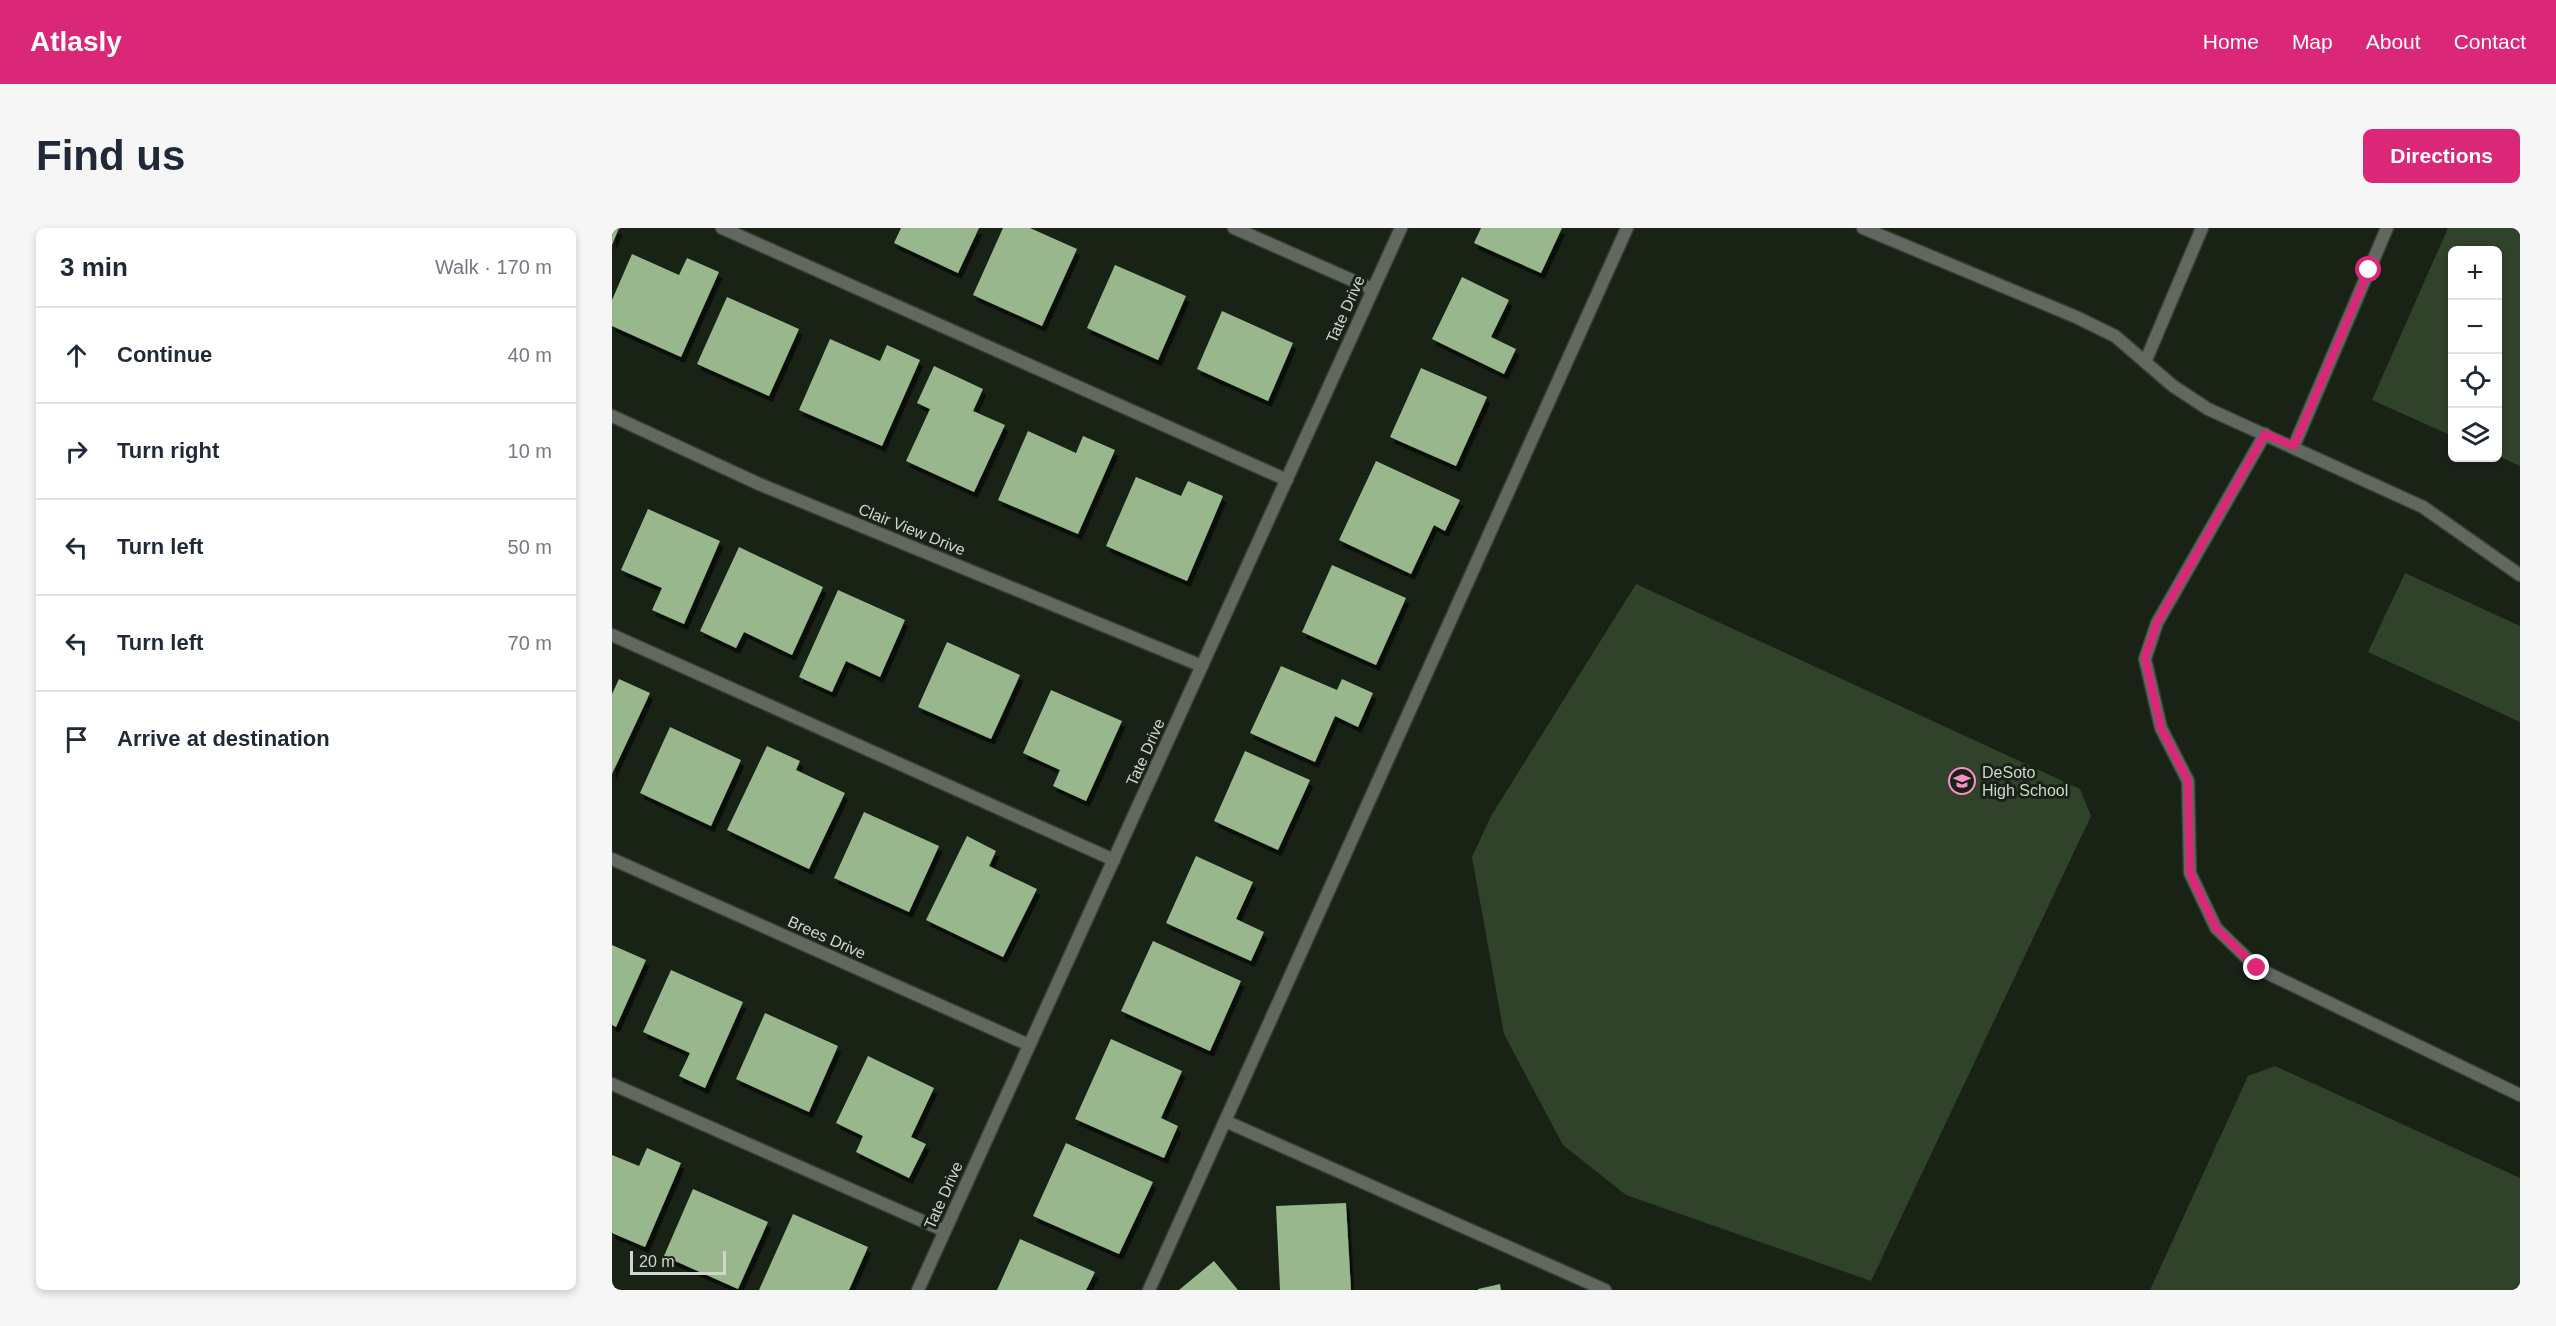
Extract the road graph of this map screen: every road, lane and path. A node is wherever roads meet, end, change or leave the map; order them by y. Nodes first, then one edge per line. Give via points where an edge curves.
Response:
1 (722, 228) edge
2 (1234, 228) edge
3 (1401, 228) edge
4 (1627, 228) edge
5 (1863, 228) edge
6 (2202, 228) edge
7 (2387, 228) edge
8 (1372, 289) junction
9 (2146, 360) junction
10 (612, 416) edge
11 (2265, 434) junction
12 (2294, 446) junction
13 (1287, 480) junction
14 (2520, 574) edge
15 (612, 635) edge
16 (1202, 666) junction
17 (612, 859) edge
18 (1114, 860) junction
19 (1029, 1045) junction
20 (612, 1084) edge
21 (2520, 1095) edge
22 (1225, 1120) junction
23 (945, 1231) junction
24 (918, 1290) edge
25 (1149, 1290) edge
26 (1602, 1290) edge

1 - 13 street
2 - 8 street
3 - 8 street, Tate Drive
4 - 22 street
5 - 9 street via 2076,317 2115,336
6 - 9 street
7 - 12 street
8 - 13 street, Tate Drive
9 - 11 street via 2173,386 2208,409
10 - 16 street, Clair View Drive via 759,484
11 - 12 street
11 - 21 street via 2157,623 2145,658 2161,728 2188,781 2190,873 2216,928 2257,968
12 - 14 street via 2423,507
13 - 16 street, Tate Drive
15 - 18 street
16 - 18 street, Tate Drive
17 - 19 street, Brees Drive
18 - 19 street, Tate Drive
19 - 23 street, Tate Drive
20 - 23 street
22 - 25 street
22 - 26 street
23 - 24 street, Tate Drive

